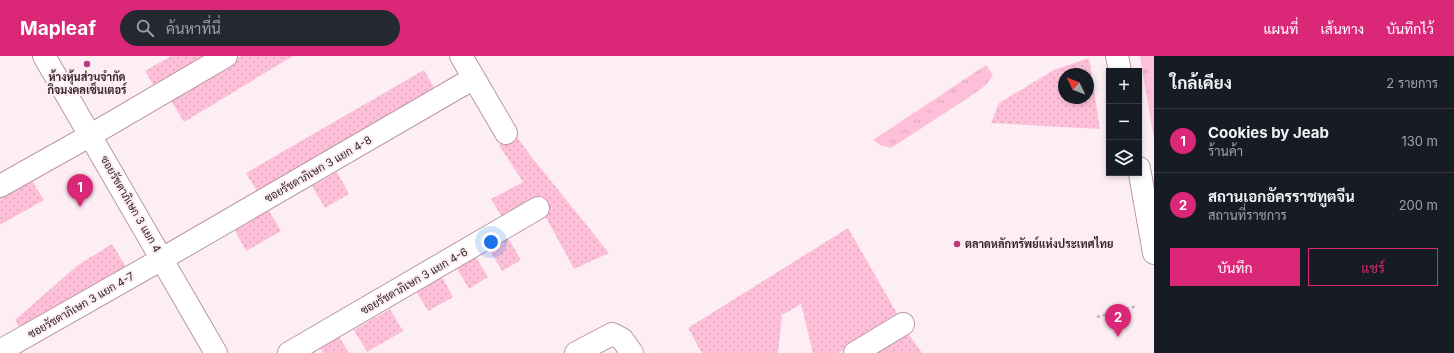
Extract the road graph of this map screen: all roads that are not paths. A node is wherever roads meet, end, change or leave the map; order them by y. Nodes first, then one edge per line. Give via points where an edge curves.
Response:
1 (44, 56) edge
2 (226, 56) edge
3 (461, 56) edge
4 (1117, 56) edge
5 (1119, 68) edge
6 (474, 78) junction
7 (506, 132) dead end
8 (91, 135) junction
9 (1140, 176) edge
10 (0, 186) edge
11 (538, 208) dead end
12 (1154, 253) edge
13 (162, 259) junction
14 (903, 324) dead end
15 (0, 351) edge
16 (216, 353) edge
17 (289, 353) edge
18 (576, 353) edge
19 (632, 353) edge
20 (854, 353) edge

1 - 8 street, ซอยรัชดาภิเษก 3 แยก 4
2 - 8 street
3 - 6 street
4 - 5 street
6 - 7 street
6 - 13 street, ซอยรัชดาภิเษก 3 แยก 4-8
8 - 10 street
8 - 13 street, ซอยรัชดาภิเษก 3 แยก 4
9 - 12 street
11 - 17 street, ซอยรัชดาภิเษก 3 แยก 4-6
13 - 15 street, ซอยรัชดาภิเษก 3 แยก 4-7
13 - 16 street, ซอยรัชดาภิเษก 3 แยก 4
14 - 20 street
18 - 19 street via 612,334 622,338

